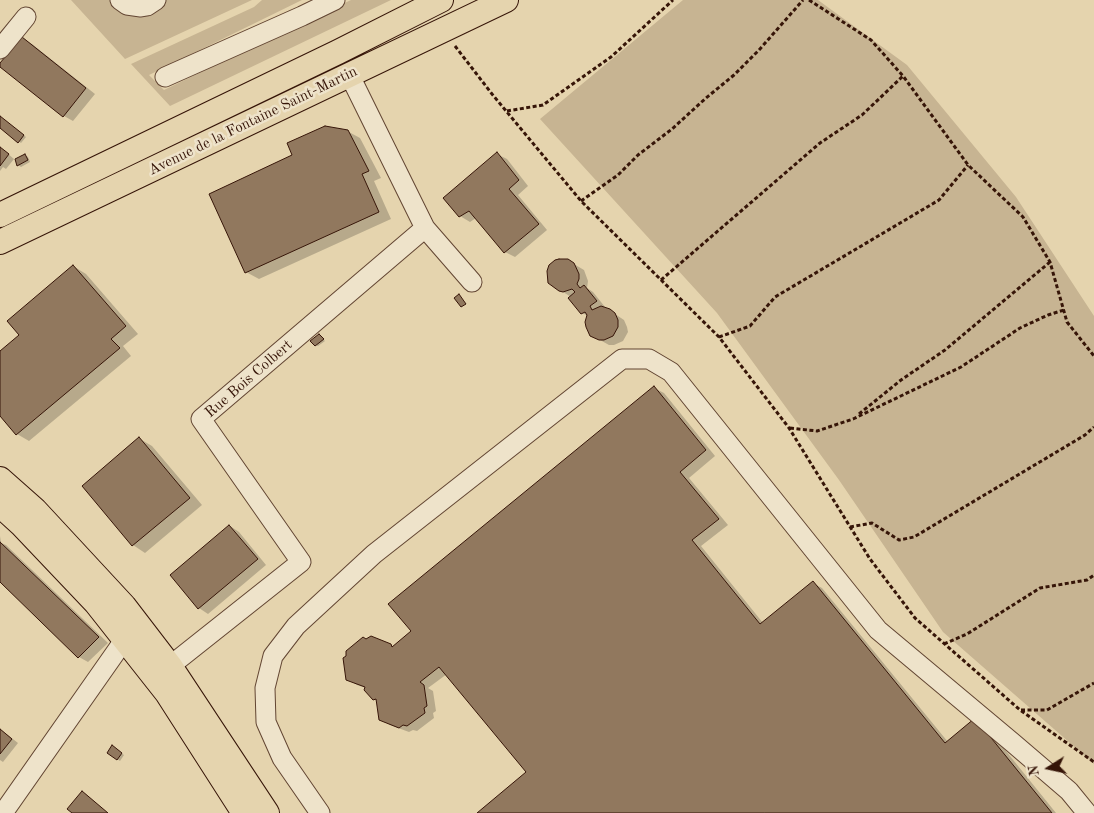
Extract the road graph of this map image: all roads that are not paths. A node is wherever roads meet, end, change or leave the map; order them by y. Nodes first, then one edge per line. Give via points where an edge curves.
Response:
1 (120, 0) edge
2 (156, 0) edge
3 (335, 0) edge
4 (506, 0) edge
5 (436, 3) edge
6 (26, 17) dead end
7 (443, 30) junction
8 (0, 49) edge
9 (338, 52) junction
10 (350, 74) junction
11 (165, 77) dead end
12 (0, 215) edge
13 (425, 228) junction
14 (0, 242) edge
15 (472, 282) dead end
16 (0, 480) edge
17 (0, 505) edge
18 (124, 639) junction
19 (170, 666) junction
20 (3, 813) edge
21 (244, 813) edge
22 (266, 813) edge
23 (320, 813) edge
24 (1087, 813) edge

1 - 2 street via 127,5 141,7
3 - 11 street
4 - 7 main road, Avenue de la Fontaine Saint-Martin
5 - 7 main road
5 - 9 main road, Avenue de la Fontaine Saint-Martin
6 - 8 street
7 - 10 main road, Avenue de la Fontaine Saint-Martin
9 - 10 main road
9 - 12 main road, Avenue de la Fontaine Saint-Martin
10 - 13 street
10 - 14 main road, Avenue de la Fontaine Saint-Martin
13 - 15 street
13 - 19 street, Rue Bois Colbert via 201,419 301,562
16 - 19 main road via 35,510 112,591
17 - 18 main road via 96,603
18 - 20 street
18 - 21 main road via 167,694
19 - 22 main road
23 - 24 street via 282,758 266,722 265,688 273,656 296,626 374,554 622,359 649,359 671,372 878,630 1069,791

